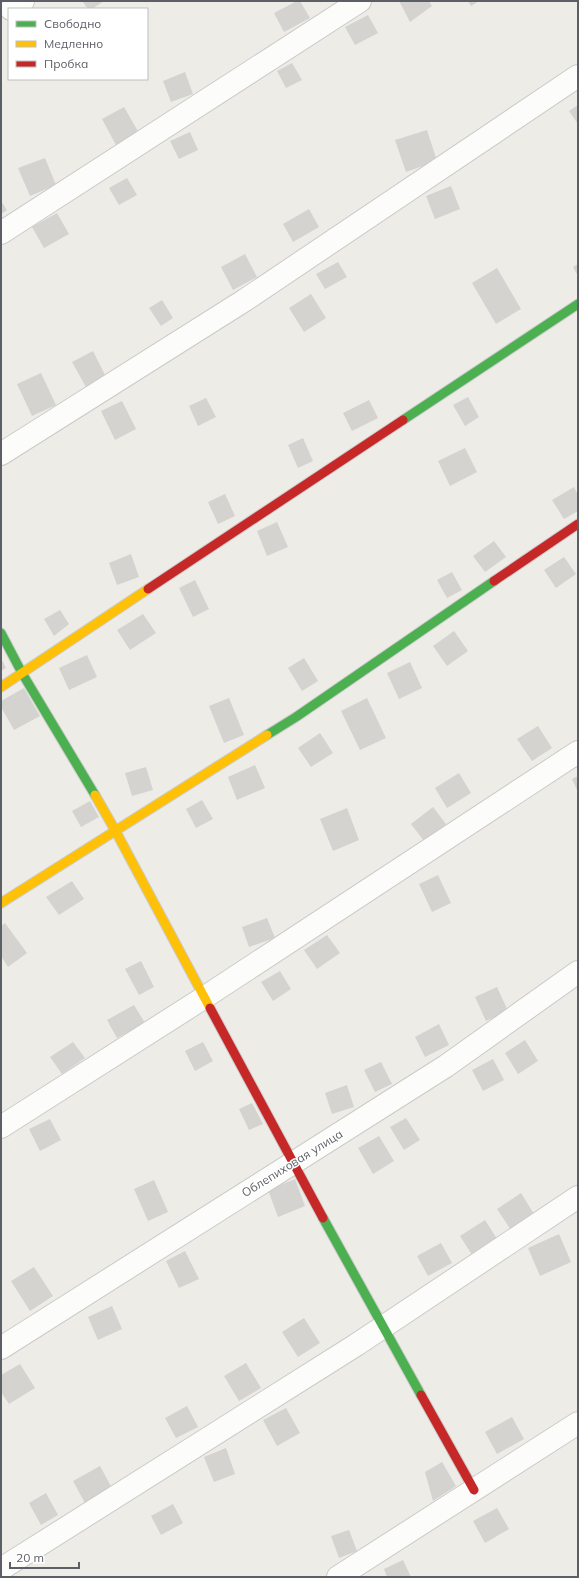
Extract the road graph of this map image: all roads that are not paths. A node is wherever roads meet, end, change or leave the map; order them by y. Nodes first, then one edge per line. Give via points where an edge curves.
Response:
1 (23, 1) edge
2 (360, 1) edge
3 (13, 8) edge
4 (578, 76) edge
5 (1, 233) edge
6 (578, 304) edge
7 (1, 454) edge
8 (578, 524) edge
9 (1, 633) edge
10 (22, 673) junction
11 (1, 686) edge
12 (578, 752) edge
13 (115, 830) junction
14 (1, 903) edge
15 (578, 972) edge
16 (205, 997) junction
17 (1, 1127) edge
18 (294, 1161) junction
19 (578, 1197) edge
20 (382, 1327) junction
21 (1, 1348) edge
22 (578, 1423) edge
23 (474, 1490) junction
24 (1, 1569) edge
25 (338, 1577) edge

1 - 3 street
2 - 5 street
4 - 7 street via 252,295
6 - 10 street
8 - 13 street via 296,717
9 - 10 street
10 - 11 street
10 - 13 street
12 - 16 street
13 - 14 street
13 - 16 street
15 - 18 street, Облепиховая улица via 446,1066
16 - 17 street
16 - 18 street
18 - 20 street
18 - 21 street, Облепиховая улица
19 - 20 street
20 - 23 street
20 - 24 street
22 - 23 street
23 - 25 street

